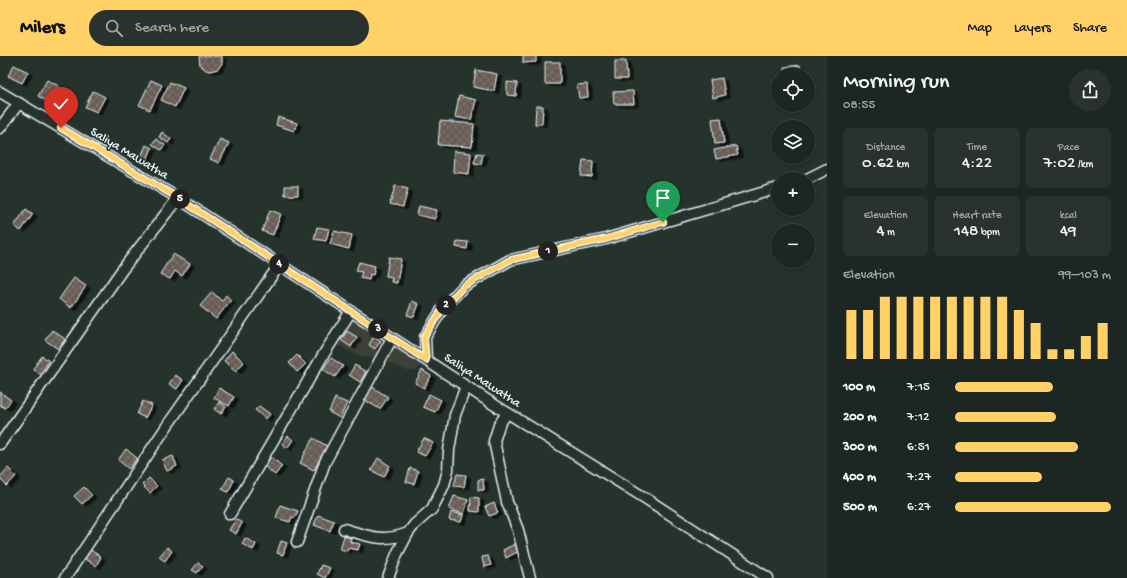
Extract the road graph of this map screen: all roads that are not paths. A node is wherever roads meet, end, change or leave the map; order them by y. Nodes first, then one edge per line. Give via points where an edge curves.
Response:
1 (0, 92) edge
2 (19, 103) junction
3 (0, 128) edge
4 (827, 169) edge
5 (815, 175) edge
6 (771, 190) edge
7 (178, 198) junction
8 (280, 264) junction
9 (351, 311) junction
10 (392, 338) junction
11 (426, 360) junction
12 (466, 386) junction
13 (507, 413) junction
14 (0, 444) edge
15 (230, 514) dead end
16 (344, 529) dead end
17 (408, 533) junction
18 (296, 542) dead end
19 (65, 578) edge
20 (388, 578) edge
21 (530, 578) edge
22 (768, 578) edge

1 - 2 street, Saliya Mawatha
2 - 3 street
2 - 7 street, Saliya Mawatha
4 - 5 street
6 - 11 street via 606,239 510,260 464,286 443,308 424,337
7 - 8 street, Saliya Mawatha
7 - 14 street via 122,270
8 - 9 street, Saliya Mawatha
8 - 19 street
9 - 10 street, Saliya Mawatha
9 - 15 street
10 - 11 street, Saliya Mawatha
10 - 18 street via 325,462
11 - 12 street, Saliya Mawatha
12 - 13 street, Saliya Mawatha
12 - 17 street via 455,415 444,485 432,509
13 - 21 street via 499,425 494,442 507,502 518,530
13 - 22 street, Saliya Mawatha
16 - 17 street via 377,539 398,537
17 - 20 street

